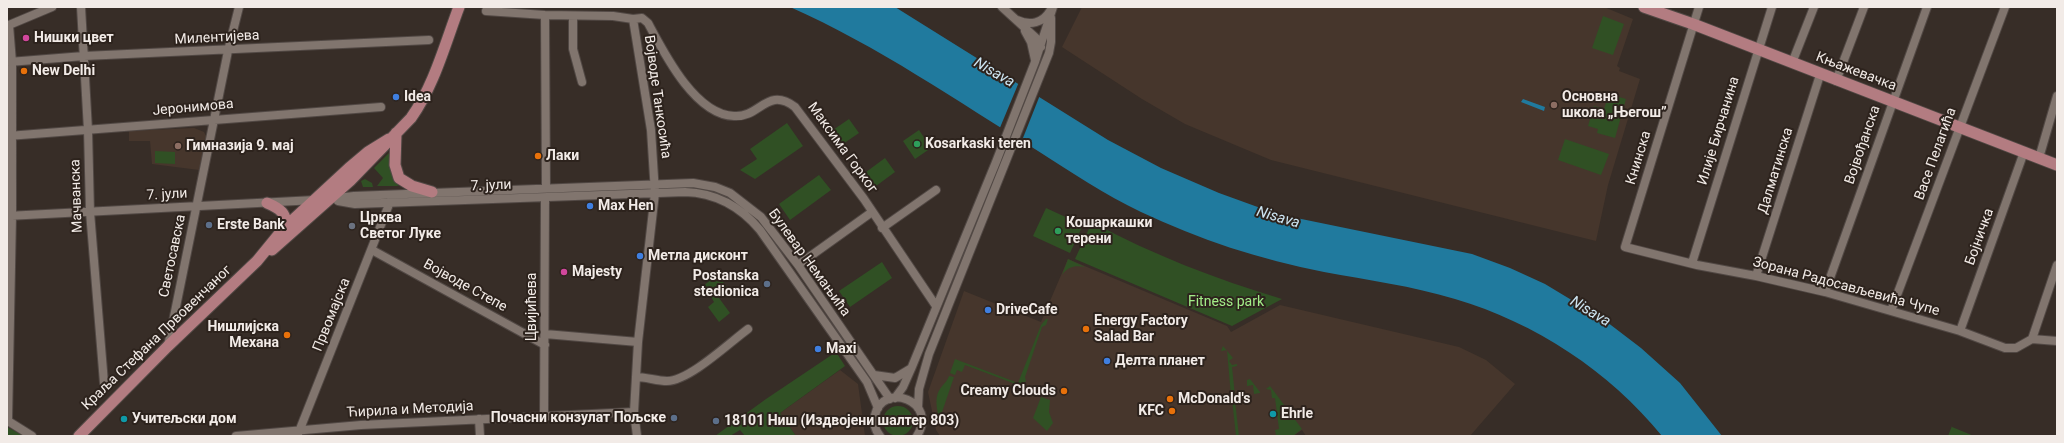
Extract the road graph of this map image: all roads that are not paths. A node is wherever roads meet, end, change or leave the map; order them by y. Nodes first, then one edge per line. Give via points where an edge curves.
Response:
1 (52, 7) edge
2 (81, 7) edge
3 (239, 7) edge
4 (459, 7) edge
5 (1002, 7) edge
6 (1644, 7) edge
7 (1699, 7) edge
8 (1772, 7) edge
9 (1814, 7) edge
10 (1864, 7) edge
11 (1927, 7) edge
12 (2005, 7) edge
13 (486, 11) dead end
14 (1052, 11) edge
15 (545, 15) junction
16 (573, 16) junction
17 (633, 19) junction
18 (1015, 19) junction
19 (1693, 24) junction
20 (1022, 26) junction
21 (429, 40) dead end
22 (1040, 44) junction
23 (1758, 50) junction
24 (228, 51) junction
25 (84, 56) junction
26 (1035, 61) junction
27 (10, 62) edge
28 (1792, 63) junction
29 (1044, 66) junction
30 (1820, 75) junction
31 (1836, 81) junction
32 (582, 82) dead end
33 (2057, 96) edge
34 (1892, 102) junction
35 (380, 107) dead end
36 (722, 114) joint
37 (214, 120) junction
38 (1959, 127) junction
39 (88, 130) junction
40 (10, 136) edge
41 (393, 136) junction
42 (2024, 152) junction
43 (2039, 158) junction
44 (2057, 165) edge
45 (654, 184) junction
46 (546, 188) junction
47 (936, 190) dead end
48 (432, 192) junction
49 (655, 193) junction
50 (545, 198) junction
51 (315, 200) junction
52 (328, 200) junction
53 (390, 202) junction
54 (267, 203) junction
55 (197, 206) junction
56 (90, 212) junction
57 (872, 212) junction
58 (10, 216) edge
59 (284, 228) junction
60 (882, 228) junction
61 (1625, 247) joint
62 (372, 250) junction
63 (257, 261) junction
64 (1692, 263) junction
65 (798, 265) junction
66 (2057, 265) edge
67 (1756, 276) junction
68 (1825, 292) junction
69 (936, 306) junction
70 (1891, 311) junction
71 (748, 329) dead end
72 (1960, 331) junction
73 (545, 334) junction
74 (2032, 339) junction
75 (2057, 341) edge
76 (638, 342) junction
77 (545, 345) junction
78 (168, 346) junction
79 (911, 369) junction
80 (874, 375) junction
81 (636, 377) junction
82 (104, 383) dead end
83 (892, 398) junction
84 (878, 408) junction
85 (918, 408) junction
86 (634, 412) junction
87 (544, 416) junction
88 (479, 419) junction
89 (7, 422) edge
90 (299, 433) edge
91 (920, 434) edge
92 (32, 436) edge
93 (79, 436) edge
94 (236, 436) edge
95 (315, 436) edge
96 (480, 436) edge
97 (637, 436) edge
98 (880, 436) edge

1 - 27 street via 9,25
2 - 25 street, Мачванска
3 - 24 street, Светосавска
4 - 41 main road, Краља Стефана Првовенчаног via 418,109
5 - 18 street
6 - 19 main road, Књажевачка
7 - 19 street, Книнска
8 - 23 street, Илије Бирчанина
9 - 28 street
10 - 31 street
11 - 34 street, Војвођанска
12 - 38 street, Васе Пелагића
13 - 15 street
14 - 18 street via 1036,23
14 - 20 street via 1038,28 1029,29
14 - 22 street
14 - 29 street via 1051,42
15 - 16 street
15 - 46 street
16 - 17 street
16 - 32 street via 573,49
17 - 36 street, Војводе Танкосића via 642,18 648,23 684,83 706,105
17 - 45 street, Војводе Танкосића via 651,130
18 - 20 street
19 - 23 main road, Књажевачка
19 - 61 street, Книнска
20 - 22 street
20 - 26 street via 1031,42
21 - 24 street, Милентијева
22 - 26 street
22 - 29 street
23 - 28 main road, Књажевачка
23 - 64 street, Илије Бирчанина
24 - 25 street, Милентијева
24 - 37 street, Светосавска
25 - 27 street, Милентијева
25 - 39 street, Мачванска
26 - 69 street
27 - 40 street
28 - 30 main road, Књажевачка
29 - 85 street via 929,354 919,389
30 - 31 main road, Књажевачка
30 - 67 street, Далматинска
31 - 34 main road, Књажевачка
33 - 43 street
34 - 38 main road, Књажевачка
34 - 68 street, Војвођанска
35 - 37 street, Јеронимова
36 - 57 street, Максима Горког via 735,117 750,113 773,99 786,101 795,107
37 - 39 street, Јеронимова
37 - 55 street, Светосавска
38 - 42 main road, Књажевачка
38 - 70 street, Васе Пелагића
39 - 40 street, Јеронимова
39 - 56 street, Мачванска
40 - 58 street
41 - 48 main road via 395,165 399,178 412,186
41 - 51 main road, Краља Стефана Првовенчаног via 368,152
41 - 52 main road, Краља Стефана Првовенчаног
42 - 43 main road, Књажевачка
42 - 72 street, Бојничка
43 - 44 main road, Књажевачка
45 - 46 street, 7. јули
45 - 49 street, Војводе Танкосића
45 - 65 street, Булевар Немањића via 700,183 730,193 761,217
46 - 48 street, 7. јули
47 - 60 street
48 - 52 street, 7. јули
49 - 50 street, 7. јули
49 - 76 street, Војводе Танкосића
49 - 84 street, Булевар Немањића via 709,194 732,204 753,221 867,382
50 - 53 street, 7. јули
50 - 73 street, Цвијићева
51 - 52 street, 7. јули
51 - 54 street, 7. јули
51 - 59 main road, Краља Стефана Првовенчаног
52 - 53 street, 7. јули via 355,204
52 - 63 main road, Краља Стефана Првовенчаног via 280,245
53 - 62 street, Првомајска
54 - 55 street, 7. јули
54 - 59 main road via 282,212 286,220
55 - 56 street, 7. јули
55 - 78 street, Светосавска
56 - 58 street, 7. јули
56 - 82 street, Мачванска
57 - 60 street, Максима Горког
57 - 65 street, Максима Горког
58 - 89 street
59 - 63 main road, Краља Стефана Првовенчаног
60 - 69 street, Максима Горког
61 - 64 street, Зорана Радосављевића Чупе
62 - 77 street, Војводе Степе
62 - 90 street, Првомајска
63 - 78 main road, Краља Стефана Првовенчаног
64 - 67 street, Зорана Радосављевића Чупе
65 - 80 street, Булевар Немањића
66 - 74 street
67 - 68 street, Зорана Радосављевића Чупе
68 - 70 street, Зорана Радосављевића Чупе
69 - 79 street
70 - 72 street, Зорана Радосављевића Чупе
71 - 81 street via 683,377 668,381
72 - 74 street, Зорана Радосављевића Чупе via 2012,348 2020,347
73 - 76 street
73 - 77 street, Цвијићева
74 - 75 street
76 - 81 street, Војводе Танкосића
77 - 87 street, Цвијићева
78 - 93 main road, Краља Стефана Првовенчаног
79 - 80 street via 895,378
79 - 83 street via 902,387
80 - 83 street, Булевар Немањића
81 - 86 street, Војводе Танкосића
83 - 84 street
83 - 85 street via 906,399
84 - 98 street via 874,421
85 - 91 street via 922,421
86 - 87 street, Ћирила и Методија
86 - 97 street, Војводе Танкосића
87 - 88 street, Ћирила и Методија
88 - 90 street, Ћирила и Методија
88 - 96 street
89 - 92 street
90 - 94 street, Ћирила и Методија
90 - 95 street

